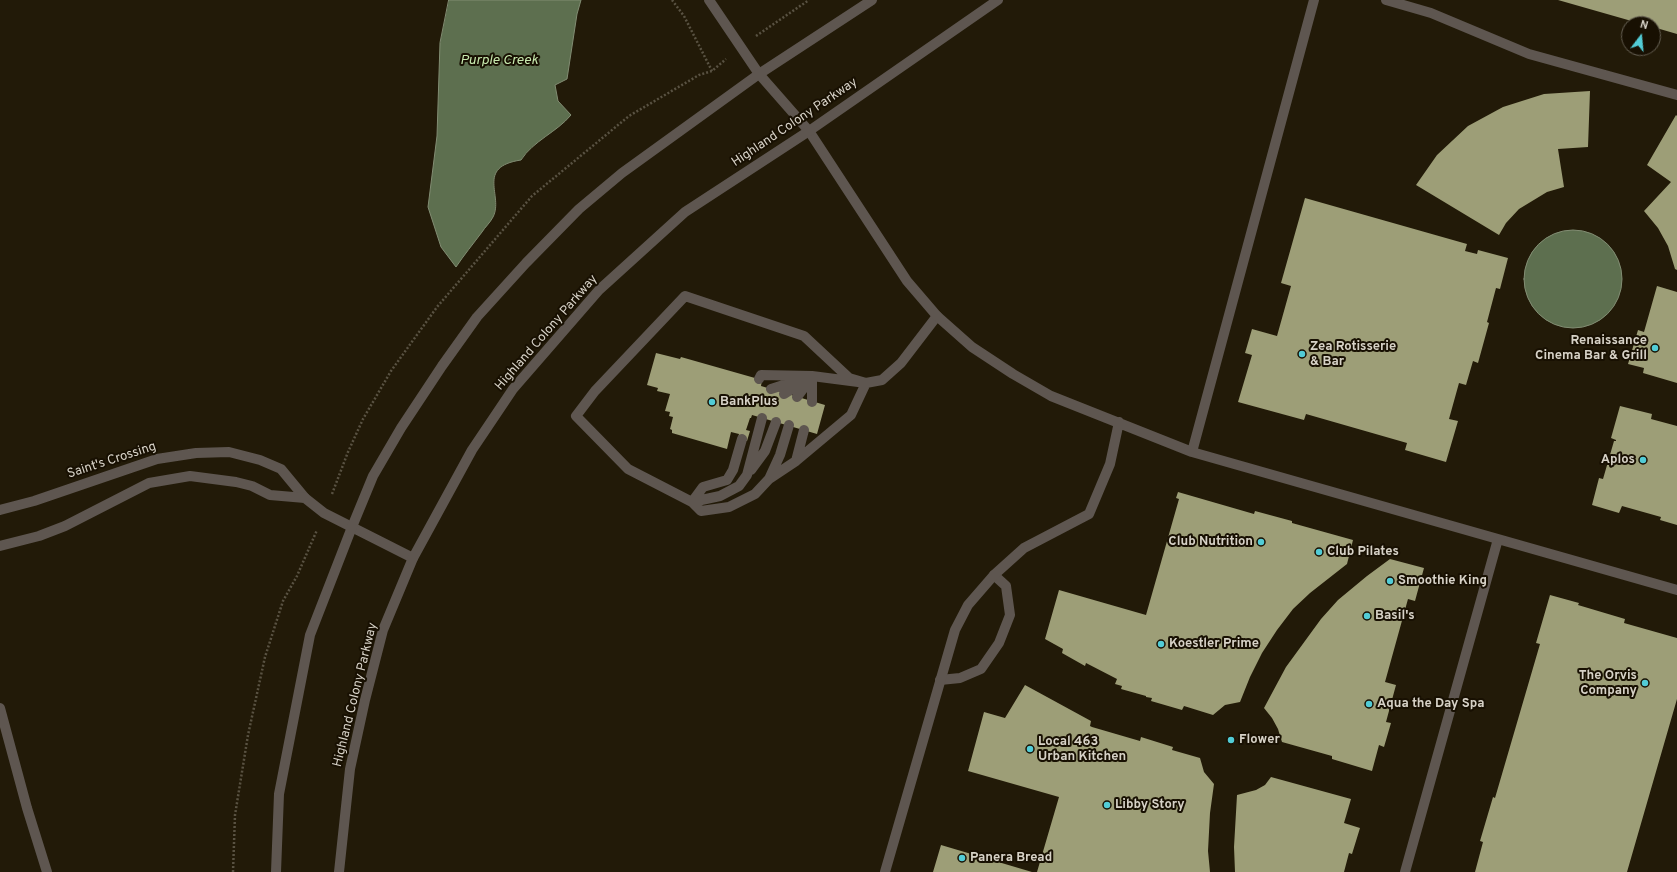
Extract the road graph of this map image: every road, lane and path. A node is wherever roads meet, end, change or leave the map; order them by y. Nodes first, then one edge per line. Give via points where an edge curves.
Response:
1 (672, 0) edge
2 (709, 0) edge
3 (872, 0) edge
4 (998, 0) edge
5 (1314, 0) edge
6 (1386, 0) edge
7 (712, 72) dead end
8 (759, 74) junction
9 (1677, 95) edge
10 (809, 131) junction
11 (937, 316) junction
12 (812, 376) junction
13 (759, 379) dead end
14 (866, 383) junction
15 (771, 389) dead end
16 (784, 394) dead end
17 (797, 397) dead end
18 (812, 402) dead end
19 (762, 418) dead end
20 (776, 422) dead end
21 (1119, 422) junction
22 (789, 426) dead end
23 (804, 430) dead end
24 (742, 439) dead end
25 (1192, 452) junction
26 (796, 461) junction
27 (747, 475) junction
28 (770, 479) junction
29 (305, 498) junction
30 (692, 502) junction
31 (0, 510) edge
32 (352, 527) junction
33 (314, 536) dead end
34 (1498, 539) junction
35 (0, 546) edge
36 (413, 558) junction
37 (994, 575) junction
38 (1677, 590) edge
39 (940, 680) junction
40 (0, 708) edge
41 (47, 872) edge
42 (234, 872) edge
43 (276, 872) edge
44 (340, 872) edge
45 (884, 872) edge
46 (1405, 872) edge

1 - 7 path via 684,16
2 - 8 street
3 - 8 street
4 - 10 street, Highland Colony Parkway
5 - 25 street
6 - 9 street via 1431,13 1530,54
8 - 10 street
8 - 32 street via 622,173 579,209 477,317 401,428 373,476
10 - 11 street via 907,281
10 - 36 street, Highland Colony Parkway via 684,212 598,290 513,389 472,450
11 - 14 street via 901,363 882,380
11 - 21 street via 972,347 1013,374 1051,396
12 - 13 street via 761,375
12 - 14 street
12 - 15 street
12 - 16 street
12 - 17 street
12 - 18 street
14 - 26 street via 851,415
14 - 30 street via 849,378 804,336 685,296 595,391 576,416 628,469
19 - 27 street
20 - 27 street via 765,451
21 - 25 street
21 - 37 street via 1110,464 1089,514 1024,548
22 - 28 street
23 - 26 street
24 - 30 street via 727,480 703,487
25 - 34 street
26 - 28 street
27 - 30 street via 738,486 720,496
28 - 30 street via 755,494 729,507 701,511
29 - 31 street, Saint's Crossing via 281,469 260,460 229,452 196,453 158,459
29 - 32 street, Saint's Crossing via 324,513
29 - 35 street via 270,495 236,482 190,476 149,483 65,526
32 - 36 street, Saint's Crossing
32 - 43 street via 310,634 279,794
33 - 42 path via 284,601 265,658 248,735 235,815
34 - 38 street
34 - 46 street
36 - 44 street, Highland Colony Parkway via 383,630 365,700 350,770
37 - 39 street via 968,605 955,630
37 - 39 street via 1006,586 1010,614 998,643 981,669 960,678
39 - 45 street
40 - 41 street via 26,808

